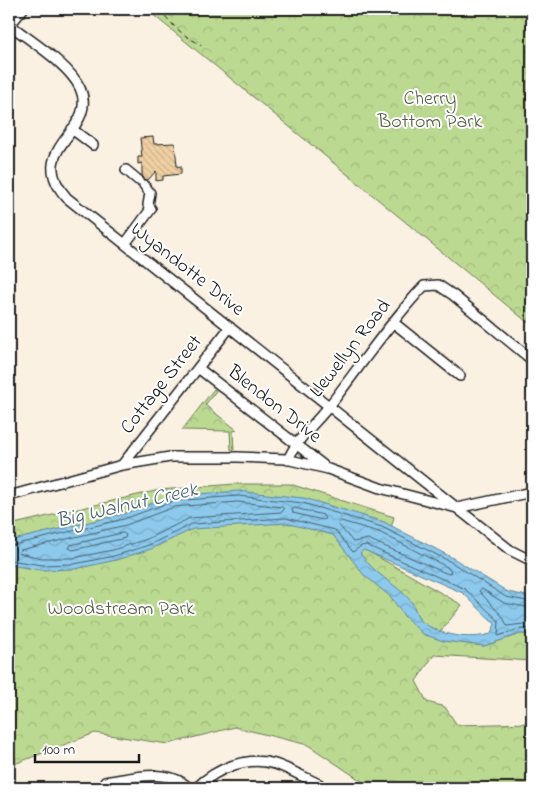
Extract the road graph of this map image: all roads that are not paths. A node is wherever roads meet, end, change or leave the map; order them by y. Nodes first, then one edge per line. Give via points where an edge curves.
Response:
1 (23, 9) edge
2 (9, 24) edge
3 (72, 129) junction
4 (93, 145) dead end
5 (126, 170) dead end
6 (125, 244) junction
7 (394, 323) junction
8 (230, 327) junction
9 (532, 360) edge
10 (198, 368) junction
11 (460, 376) dead end
12 (329, 407) junction
13 (296, 444) junction
14 (288, 460) junction
15 (122, 465) junction
16 (328, 469) junction
17 (532, 492) edge
18 (9, 496) edge
19 (457, 508) junction
20 (532, 561) edge
21 (105, 782) dead end
22 (189, 788) edge
23 (196, 788) edge
24 (323, 788) edge

1 - 2 street
2 - 3 street, Wyandotte Drive via 75,80 84,98 81,116
3 - 4 street
3 - 6 street, Wyandotte Drive via 52,162 56,184 67,198
5 - 6 street via 150,192 148,205 151,208
6 - 8 street, Wyandotte Drive
7 - 9 street, Llewellyn Road via 424,286 438,285
7 - 11 street
7 - 12 street, Llewellyn Road
8 - 10 street, Cottage Street
8 - 12 street, Wyandotte Drive
10 - 13 street, Blendon Drive
10 - 15 street, Cottage Street
12 - 13 street, Llewellyn Road
12 - 19 street, Wyandotte Drive
13 - 14 street, Llewellyn Road
13 - 16 street, Blendon Drive
14 - 15 street via 238,456 170,458
14 - 16 street
15 - 18 street
16 - 19 street via 380,488
17 - 19 street
19 - 20 street, Wyandotte Drive via 510,550
21 - 22 street via 149,775 168,776
23 - 24 street via 210,776 240,762 274,764

